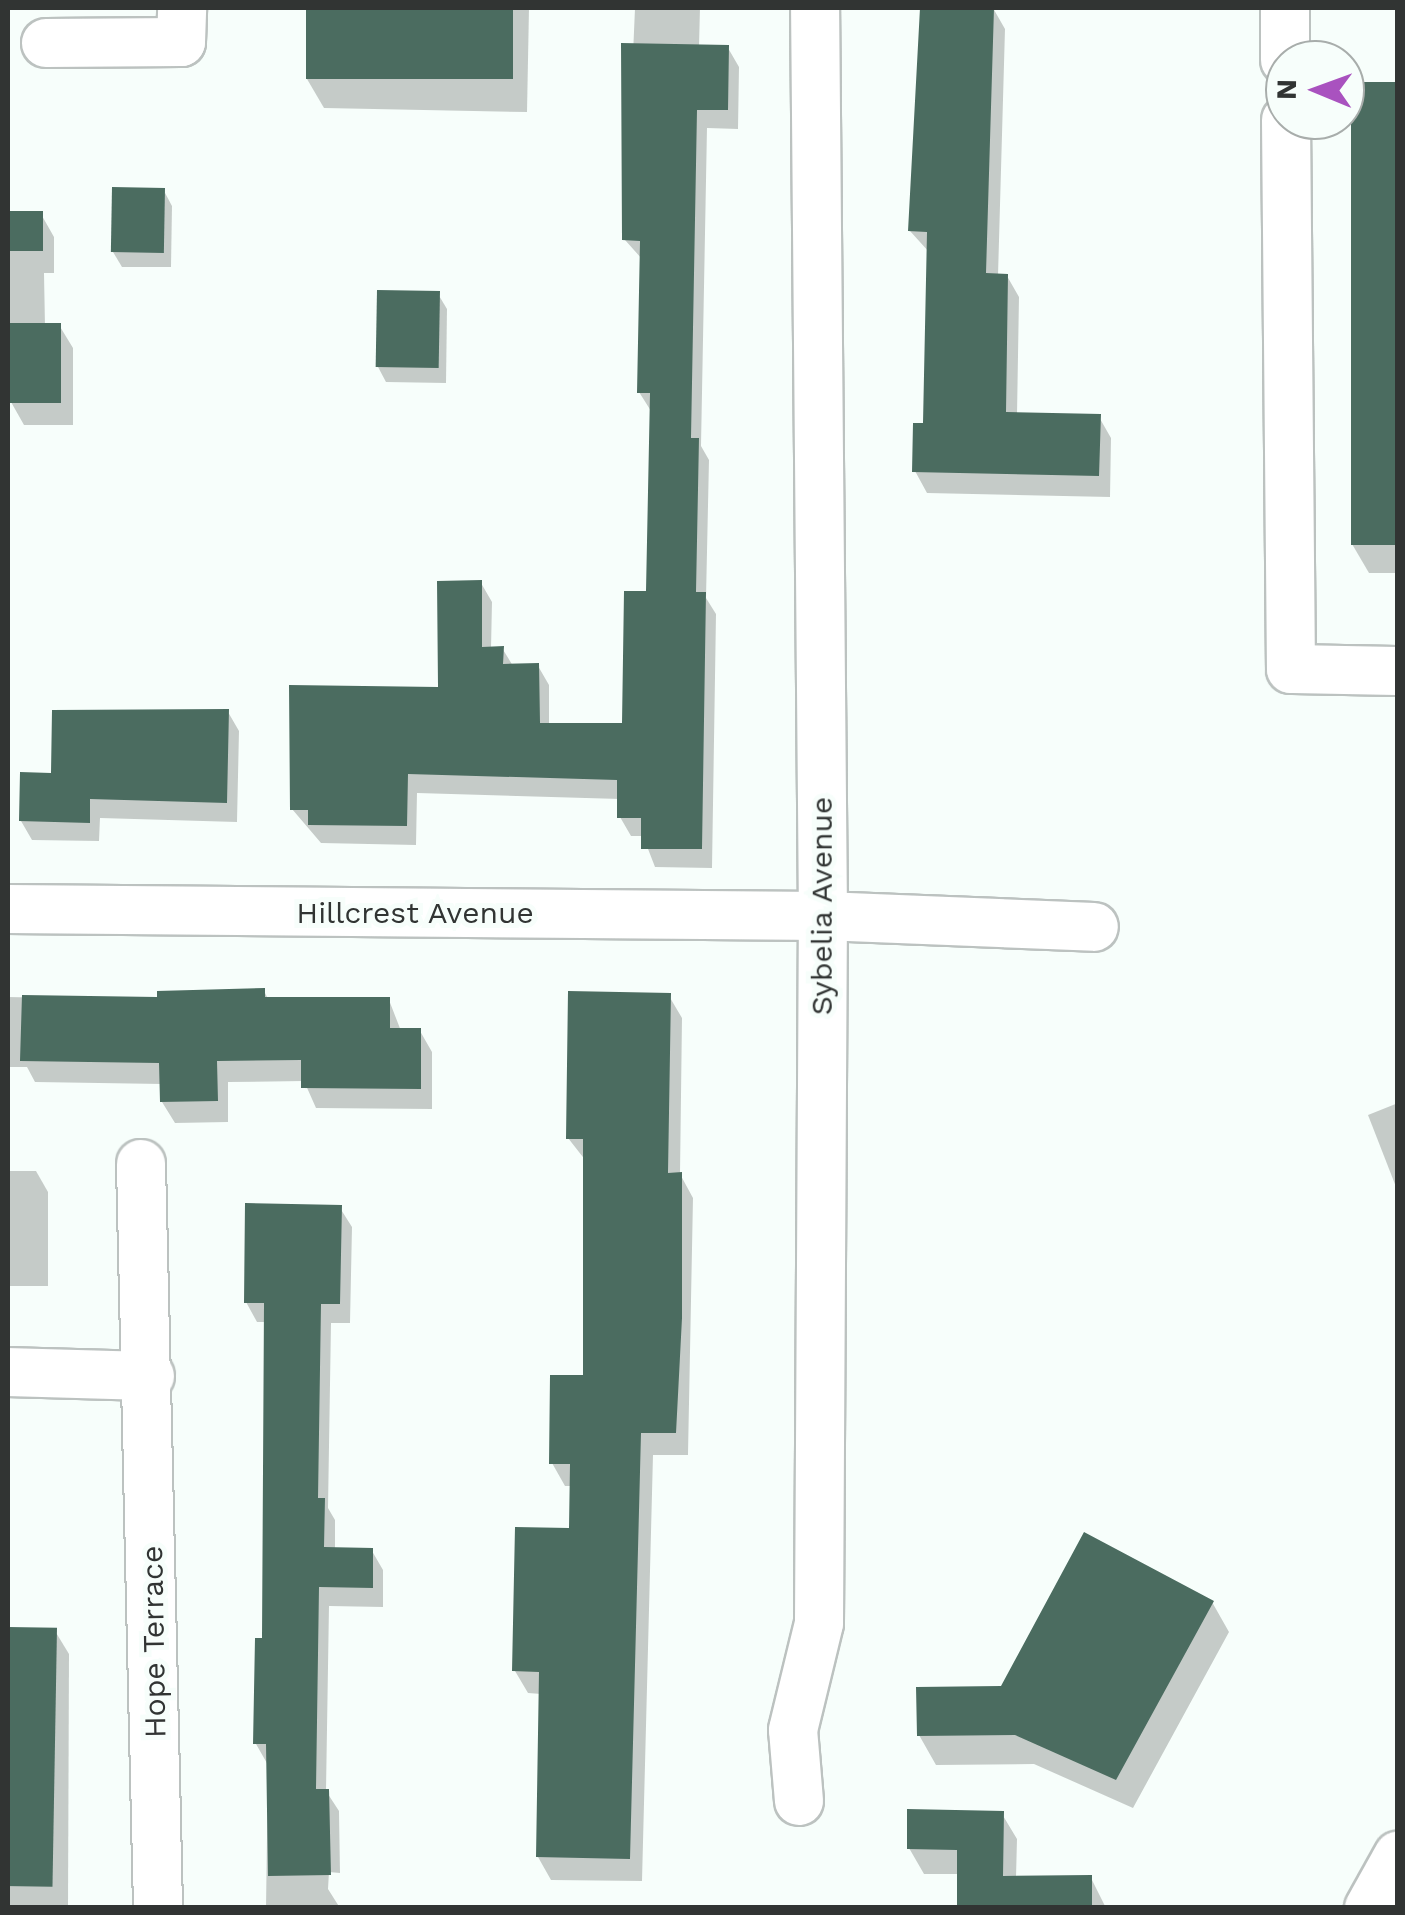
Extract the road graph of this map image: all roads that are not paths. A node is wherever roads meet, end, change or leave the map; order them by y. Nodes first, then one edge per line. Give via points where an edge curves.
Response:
1 (182, 8) edge
2 (815, 8) edge
3 (1285, 8) edge
4 (33, 32) edge
5 (1286, 40) edge
6 (1286, 140) edge
7 (1398, 672) edge
8 (8, 910) edge
9 (823, 916) junction
10 (1094, 926) dead end
11 (141, 1164) dead end
12 (8, 1372) edge
13 (150, 1376) junction
14 (799, 1801) dead end
15 (1398, 1856) edge
16 (158, 1908) edge
17 (1369, 1908) edge

1 - 4 street via 181,42
2 - 9 street, Sybelia Avenue
3 - 5 street
6 - 7 street via 1290,669
8 - 9 street, Hillcrest Avenue
9 - 10 street, Hillcrest Avenue
9 - 14 street, Sybelia Avenue via 818,1623 792,1730
11 - 13 street, Hope Terrace
12 - 13 street
13 - 16 street, Hope Terrace
15 - 17 street

